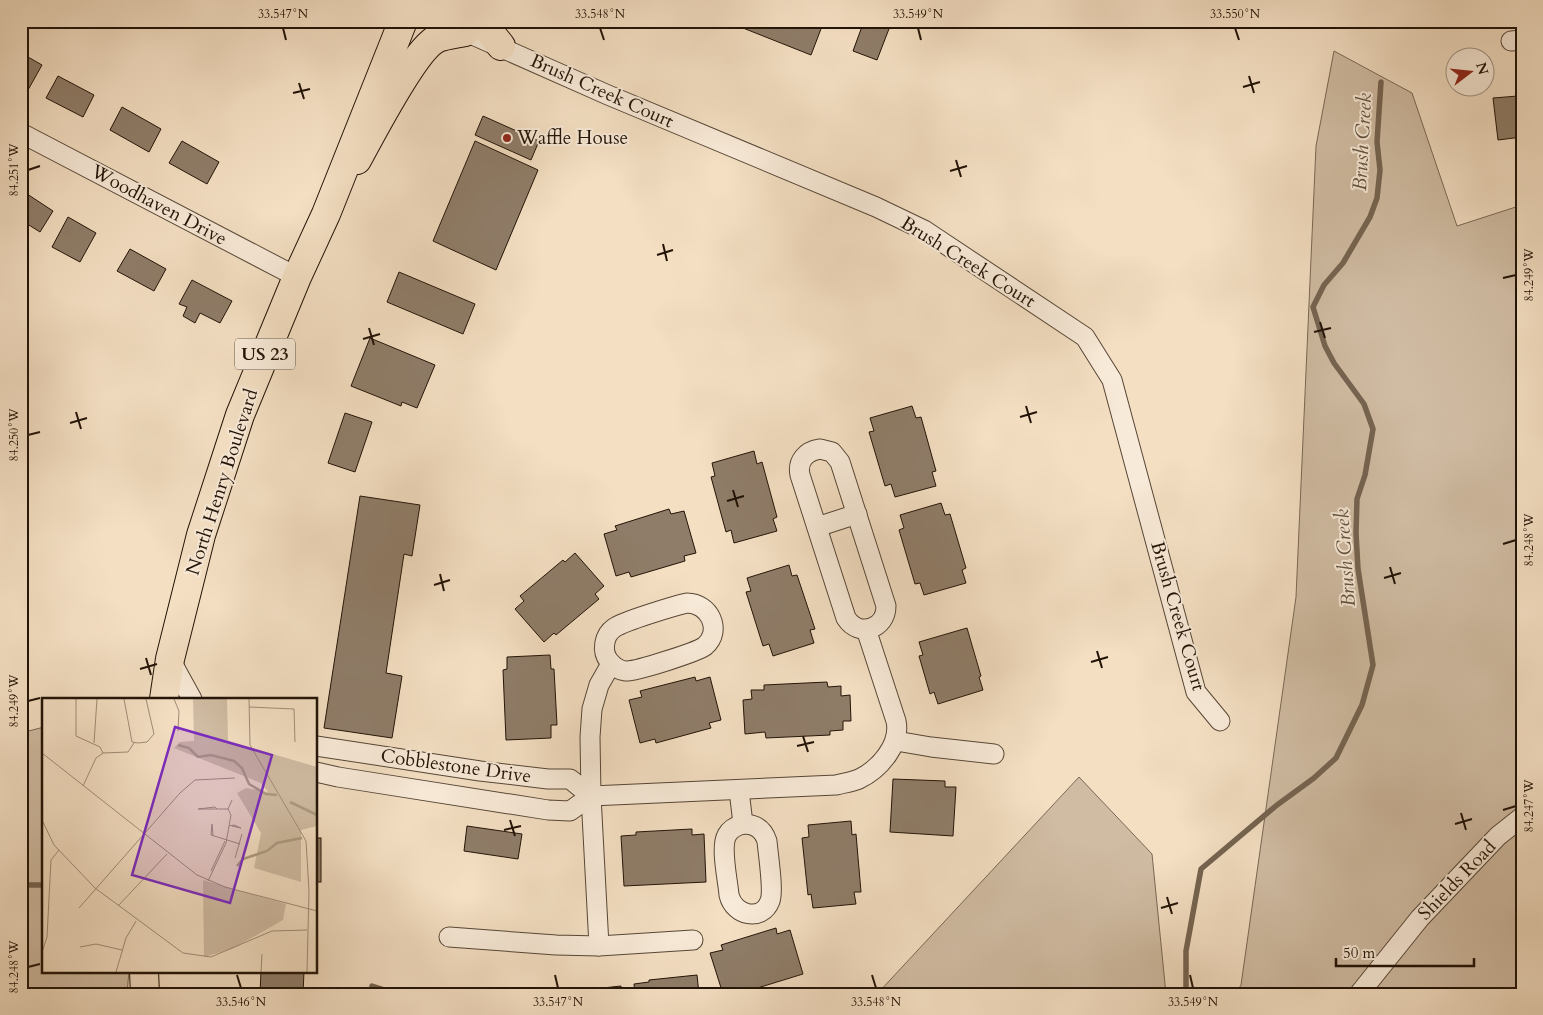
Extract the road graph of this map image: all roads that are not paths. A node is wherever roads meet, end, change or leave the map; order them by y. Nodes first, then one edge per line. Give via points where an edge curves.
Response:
1 (403, 21) edge
2 (462, 25) edge
3 (501, 46) joint
4 (21, 133) edge
5 (326, 214) junction
6 (297, 277) junction
7 (857, 514) junction
8 (817, 527) junction
9 (866, 629) junction
10 (170, 659) junction
11 (611, 664) junction
12 (164, 698) edge
13 (191, 698) edge
14 (1220, 721) dead end
15 (896, 741) junction
16 (318, 746) edge
17 (994, 754) dead end
18 (318, 772) edge
19 (739, 790) junction
20 (591, 796) junction
21 (1522, 817) edge
22 (743, 824) dead end
23 (449, 937) dead end
24 (693, 940) dead end
25 (599, 946) junction
26 (144, 972) edge
27 (145, 994) edge
28 (1359, 994) edge

1 - 5 main road, North Henry Boulevard / US 23
2 - 3 main road
2 - 5 main road via 437,39 403,78
3 - 14 street, Brush Creek Court via 924,230 1084,337 1112,380 1196,692
4 - 6 street, Woodhaven Drive
5 - 6 main road, North Henry Boulevard / US 23
6 - 10 main road, North Henry Boulevard / US 23 via 240,415 201,534
7 - 8 street
7 - 8 street via 838,458 827,450 813,450 804,456 799,470
7 - 9 street via 886,606 881,622
8 - 9 street via 846,618 855,627
9 - 15 street via 896,722
10 - 12 main road, North Henry Boulevard / US 23
10 - 13 street
11 - 11 street via 631,670 700,649 711,637 712,619 702,607 686,604 618,626 604,643 605,654
11 - 20 street via 599,685 592,709
15 - 17 street
15 - 19 street via 870,772 854,781 836,785
16 - 20 street, Cobblestone Drive via 480,771 570,779
18 - 20 street, Cobblestone Drive via 548,810 570,811
19 - 20 street
19 - 22 street
20 - 25 street
21 - 28 street, Shields Road via 1498,836 1420,918
23 - 25 street
24 - 25 street
26 - 27 main road

